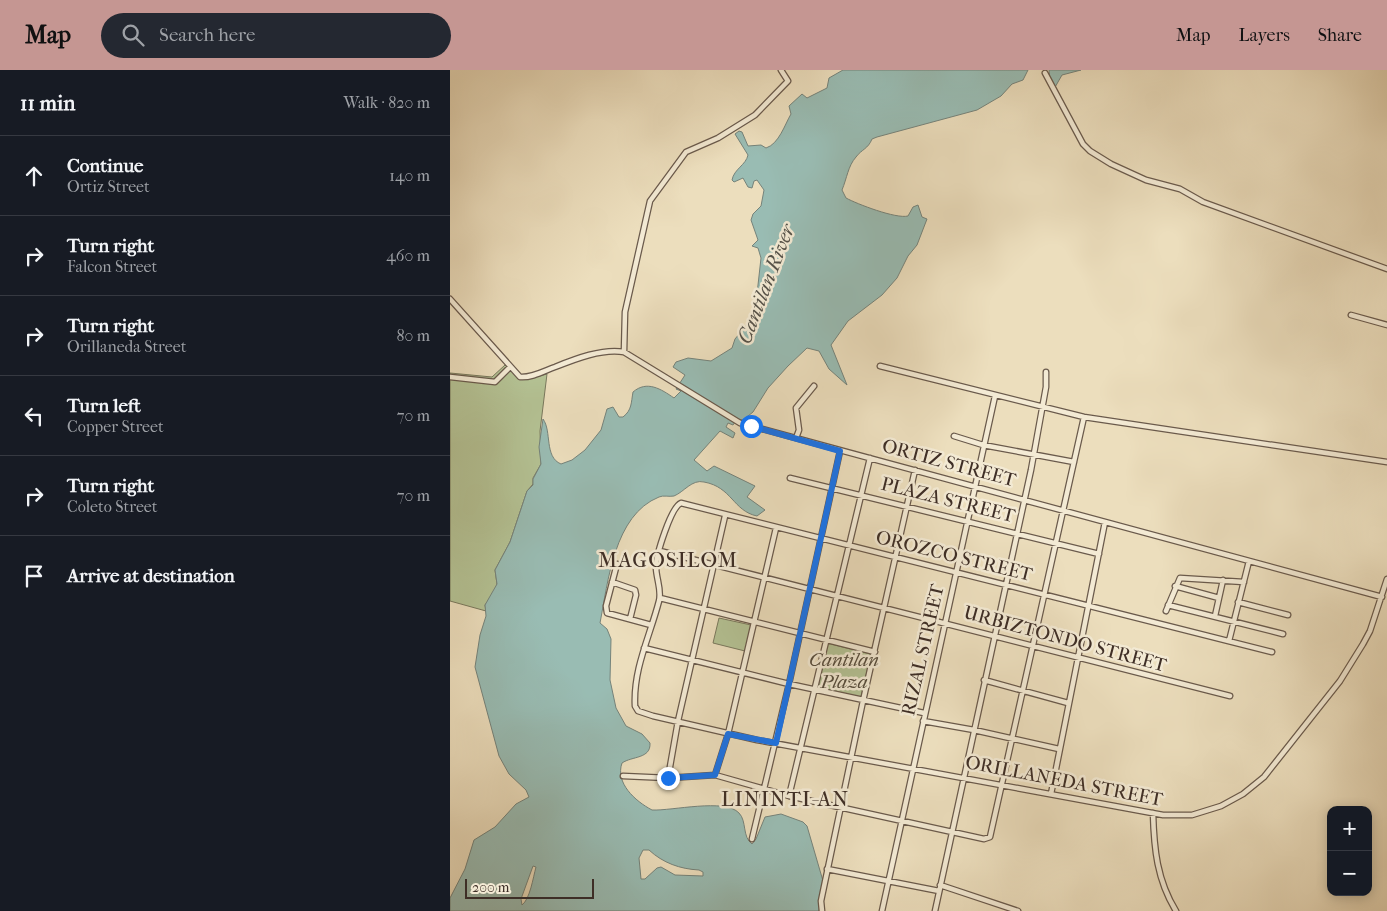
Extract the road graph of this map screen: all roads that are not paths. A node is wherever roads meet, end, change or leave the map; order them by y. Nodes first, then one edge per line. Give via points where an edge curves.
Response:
1 (781, 70) edge
2 (1045, 73) dead end
3 (1387, 269) edge
4 (450, 299) edge
5 (1352, 315) dead end
6 (1387, 326) edge
7 (624, 352) junction
8 (880, 366) dead end
9 (510, 367) junction
10 (1046, 372) dead end
11 (450, 377) edge
12 (814, 386) dead end
13 (995, 396) junction
14 (1042, 409) junction
15 (1084, 418) junction
16 (954, 436) dead end
17 (796, 438) junction
18 (983, 445) junction
19 (840, 451) junction
20 (1034, 453) junction
21 (870, 458) junction
22 (1074, 462) junction
23 (1387, 462) edge
24 (916, 470) junction
25 (790, 478) dead end
26 (975, 486) junction
27 (832, 487) junction
28 (860, 494) junction
29 (1025, 499) junction
30 (908, 506) junction
31 (1063, 510) junction
32 (725, 516) junction
33 (968, 520) junction
34 (1105, 522) junction
35 (776, 528) junction
36 (1017, 533) junction
37 (821, 539) junction
38 (1054, 544) junction
39 (848, 545) junction
40 (660, 551) junction
41 (1099, 554) junction
42 (897, 557) junction
43 (1249, 561) junction
44 (617, 564) dead end
45 (714, 566) junction
46 (956, 572) junction
47 (763, 579) junction
48 (1387, 579) edge
49 (1223, 580) junction
50 (612, 582) junction
51 (1244, 582) junction
52 (1007, 585) junction
53 (1176, 586) junction
54 (809, 590) junction
55 (1044, 593) junction
56 (1382, 596) junction
57 (836, 597) junction
58 (660, 598) junction
59 (1219, 598) junction
60 (1238, 602) junction
61 (1088, 605) junction
62 (885, 609) junction
63 (704, 610) junction
64 (1288, 615) dead end
65 (1215, 616) junction
66 (630, 620) junction
67 (753, 621) junction
68 (1234, 621) junction
69 (944, 623) junction
70 (651, 625) junction
71 (801, 634) junction
72 (1284, 634) dead end
73 (995, 636) junction
74 (825, 640) junction
75 (1229, 641) junction
76 (1032, 644) junction
77 (644, 648) junction
78 (874, 652) junction
79 (1272, 652) dead end
80 (1076, 658) junction
81 (693, 660) junction
82 (742, 672) junction
83 (984, 680) junction
84 (790, 684) junction
85 (814, 690) junction
86 (1022, 691) junction
87 (1230, 696) dead end
88 (862, 701) junction
89 (1068, 703) junction
90 (924, 713) junction
91 (678, 721) junction
92 (922, 721) junction
93 (974, 730) junction
94 (728, 734) junction
95 (1013, 738) junction
96 (776, 743) junction
97 (800, 748) junction
98 (1059, 749) junction
99 (851, 756) junction
100 (912, 767) junction
101 (715, 775) junction
102 (623, 776) dead end
103 (668, 778) junction
104 (964, 778) junction
105 (1003, 785) junction
106 (765, 789) junction
107 (1050, 794) junction
108 (789, 796) junction
109 (839, 808) junction
110 (1153, 814) junction
111 (900, 821) junction
112 (951, 831) junction
113 (752, 839) dead end
114 (827, 869) junction
115 (888, 881) junction
116 (940, 888) junction
117 (821, 911) edge
118 (882, 911) edge
119 (935, 911) edge
120 (1018, 911) edge
121 (1176, 911) edge

1 - 7 street via 788,81 766,106 718,138 686,152 650,201 624,312
2 - 3 street via 1083,144 1111,164 1146,180 1180,189 1203,202
4 - 9 street
5 - 6 street
7 - 9 street via 577,359 523,377
7 - 17 street, ORTIZ STREET via 736,421
8 - 13 street
9 - 11 street via 495,382
10 - 14 street
12 - 17 street via 796,408 799,430
13 - 14 street
13 - 18 street, RIZAL STREET
14 - 15 street
14 - 20 street
15 - 22 street
15 - 23 street
16 - 18 street
17 - 19 street, ORTIZ STREET
18 - 20 street
18 - 26 street, RIZAL STREET
19 - 21 street, ORTIZ STREET
19 - 27 street
20 - 22 street
20 - 29 street
21 - 24 street, ORTIZ STREET
21 - 28 street
22 - 31 street
24 - 26 street, ORTIZ STREET
24 - 30 street
25 - 27 street, PLAZA STREET
26 - 29 street, ORTIZ STREET
26 - 33 street, RIZAL STREET
27 - 28 street, PLAZA STREET
27 - 37 street
28 - 30 street, PLAZA STREET
28 - 39 street
29 - 31 street, ORTIZ STREET
29 - 36 street
30 - 33 street, PLAZA STREET
30 - 42 street
31 - 34 street, ORTIZ STREET
31 - 38 street
32 - 35 street, OROZCO STREET
32 - 40 street, OROZCO STREET via 678,504 673,510
32 - 45 street
33 - 36 street, PLAZA STREET
33 - 46 street, RIZAL STREET
34 - 41 street
34 - 43 street, ORTIZ STREET
35 - 37 street, OROZCO STREET
35 - 47 street
36 - 38 street, PLAZA STREET
36 - 52 street
37 - 39 street, OROZCO STREET
37 - 54 street
38 - 41 street, PLAZA STREET
38 - 55 street
39 - 42 street, OROZCO STREET
39 - 57 street
40 - 45 street, URBIZTONDO STREET
40 - 58 street via 656,569
41 - 61 street
42 - 46 street, OROZCO STREET
42 - 62 street
43 - 51 street
43 - 56 street, ORTIZ STREET
44 - 50 street
45 - 47 street, URBIZTONDO STREET
45 - 63 street
46 - 52 street, OROZCO STREET
46 - 69 street, RIZAL STREET
47 - 54 street, URBIZTONDO STREET
47 - 67 street
48 - 56 street, ORILLANEDA STREET
49 - 51 street
49 - 53 street via 1181,578
49 - 59 street
50 - 66 street via 635,590
50 - 66 street via 607,613
51 - 60 street
52 - 55 street, OROZCO STREET
52 - 73 street
53 - 59 street
53 - 65 street via 1168,608
54 - 57 street, URBIZTONDO STREET
54 - 71 street
55 - 61 street, OROZCO STREET
55 - 76 street
56 - 110 street, ORILLANEDA STREET via 1367,637 1340,681 1254,786 1232,802 1203,812 1172,816
57 - 62 street, URBIZTONDO STREET
57 - 74 street
58 - 63 street
58 - 70 street
59 - 65 street
60 - 64 street
60 - 68 street
61 - 75 street, OROZCO STREET
61 - 80 street
62 - 69 street, URBIZTONDO STREET
62 - 78 street
63 - 67 street
63 - 81 street
65 - 68 street
66 - 70 street
67 - 71 street
67 - 82 street
68 - 72 street
68 - 75 street
69 - 73 street, URBIZTONDO STREET
69 - 90 street, RIZAL STREET
70 - 77 street
71 - 74 street
71 - 84 street
73 - 76 street, URBIZTONDO STREET
73 - 83 street
74 - 78 street
74 - 85 street
75 - 79 street, OROZCO STREET
76 - 80 street, URBIZTONDO STREET
76 - 86 street
77 - 81 street
77 - 91 street, ORILLANEDA STREET via 635,706 638,711
78 - 88 street
80 - 87 street, URBIZTONDO STREET
80 - 89 street
81 - 82 street
81 - 91 street
82 - 84 street
82 - 94 street
83 - 86 street
83 - 93 street
84 - 85 street
84 - 96 street
85 - 88 street
85 - 97 street
86 - 89 street
86 - 95 street
88 - 90 street
88 - 99 street
89 - 98 street
90 - 92 street, RIZAL STREET
91 - 94 street, ORILLANEDA STREET
91 - 103 street
92 - 93 street
92 - 100 street, RIZAL STREET
93 - 95 street
93 - 104 street
94 - 96 street, ORILLANEDA STREET
94 - 101 street
95 - 98 street
95 - 105 street
96 - 97 street, ORILLANEDA STREET
96 - 106 street
97 - 99 street, ORILLANEDA STREET
97 - 108 street
98 - 107 street
99 - 100 street, ORILLANEDA STREET
99 - 109 street
100 - 104 street, ORILLANEDA STREET
100 - 111 street, RIZAL STREET
101 - 103 street
101 - 106 street
102 - 103 street
104 - 105 street, ORILLANEDA STREET
104 - 112 street
105 - 107 street, ORILLANEDA STREET
105 - 112 street via 989,838
106 - 108 street
106 - 113 street
107 - 110 street, ORILLANEDA STREET
108 - 109 street
109 - 111 street
109 - 114 street
110 - 121 street via 1159,876
111 - 112 street
111 - 115 street, RIZAL STREET
112 - 116 street
114 - 115 street
114 - 117 street
115 - 116 street
115 - 118 street, RIZAL STREET
116 - 119 street
116 - 120 street

